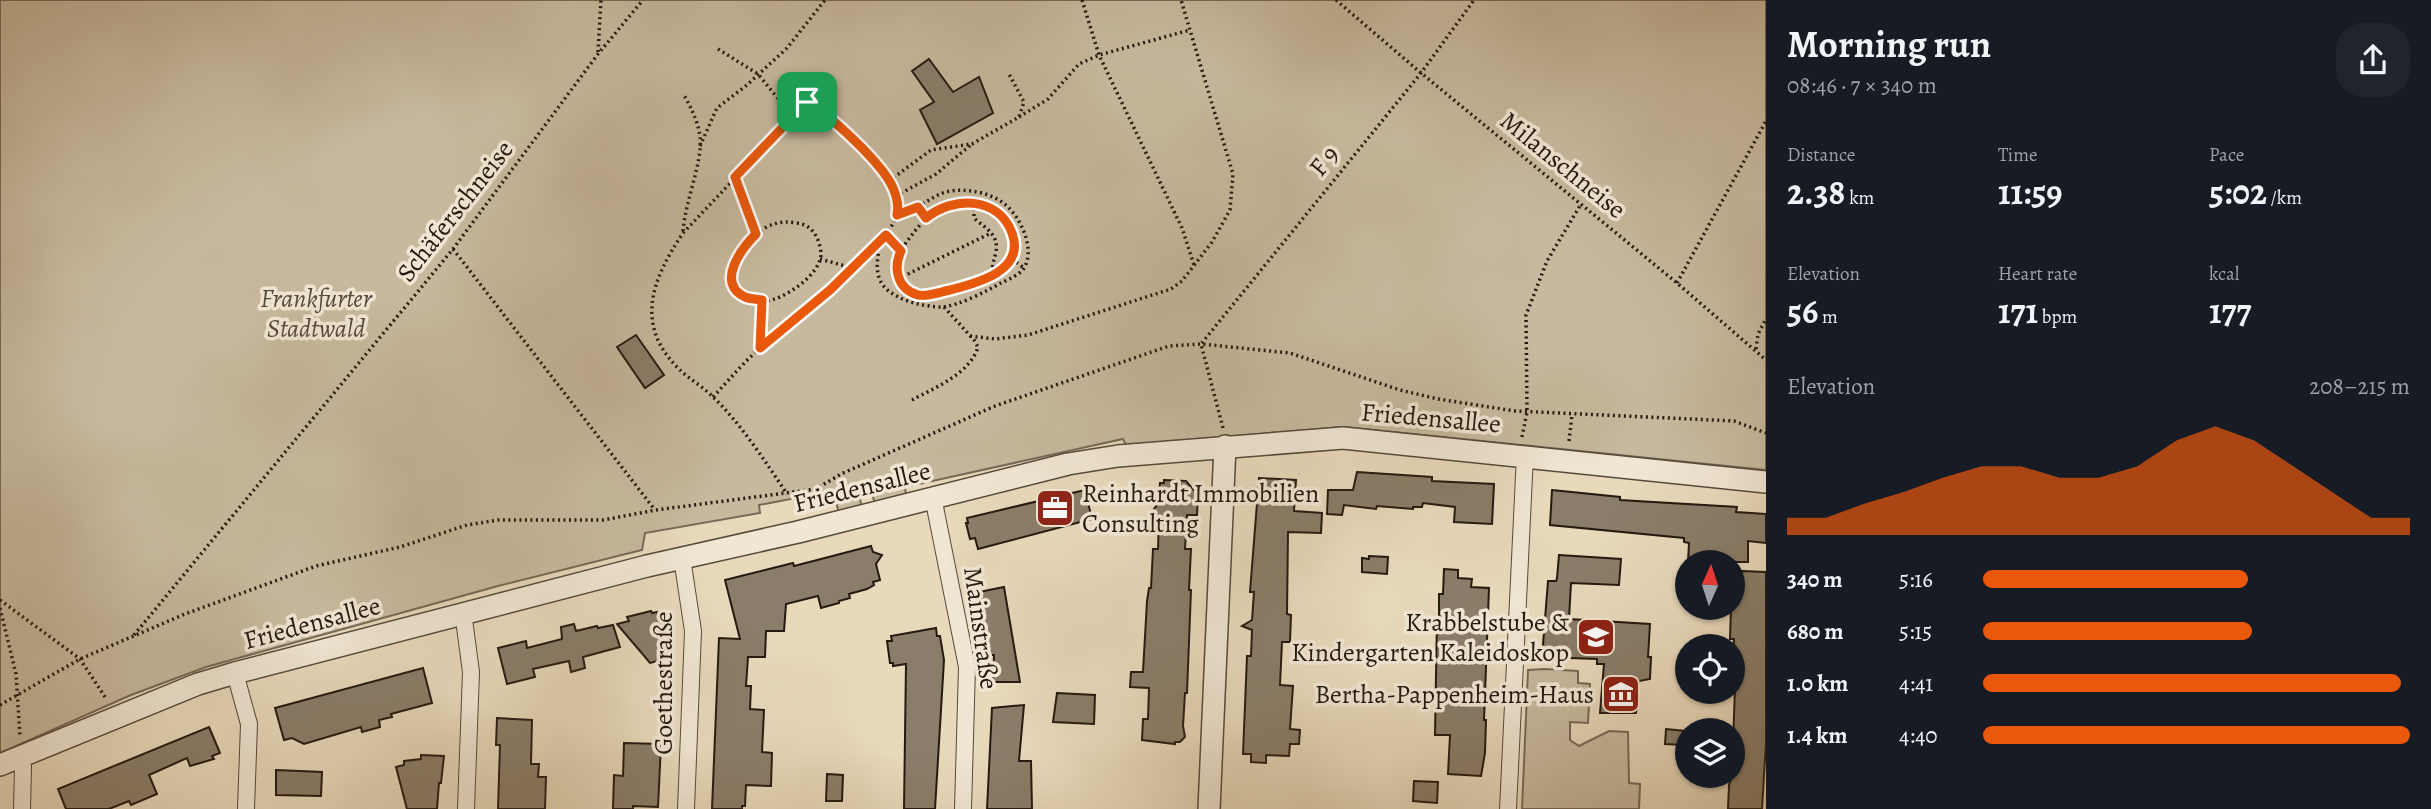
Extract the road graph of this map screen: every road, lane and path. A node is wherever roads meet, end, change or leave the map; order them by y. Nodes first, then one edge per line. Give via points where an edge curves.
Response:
1 (601, 0) edge
2 (643, 0) edge
3 (825, 0) edge
4 (1082, 0) edge
5 (1181, 0) edge
6 (1336, 0) edge
7 (1474, 0) edge
8 (1190, 30) junction
9 (718, 49) dead end
10 (598, 54) junction
11 (1099, 55) junction
12 (1421, 73) junction
13 (758, 74) junction
14 (1009, 74) dead end
15 (684, 95) dead end
16 (793, 117) junction
17 (1019, 117) junction
18 (1766, 121) edge
19 (972, 144) junction
20 (700, 146) junction
21 (735, 177) junction
22 (889, 181) junction
23 (980, 193) junction
24 (896, 196) junction
25 (976, 203) junction
26 (1581, 204) junction
27 (918, 207) junction
28 (897, 215) junction
29 (926, 218) junction
30 (682, 233) junction
31 (991, 233) junction
32 (756, 234) junction
33 (886, 235) junction
34 (880, 243) junction
35 (453, 249) junction
36 (901, 251) junction
37 (820, 259) junction
38 (1012, 259) junction
39 (1194, 265) junction
40 (853, 268) junction
41 (1024, 268) junction
42 (993, 276) junction
43 (898, 279) junction
44 (1677, 283) junction
45 (928, 295) junction
46 (762, 300) junction
47 (928, 305) junction
48 (944, 307) junction
49 (1766, 319) edge
50 (970, 335) junction
51 (1201, 344) junction
52 (760, 348) junction
53 (1756, 349) junction
54 (1766, 360) edge
55 (713, 397) junction
56 (912, 400) dead end
57 (1527, 412) junction
58 (1572, 415) junction
59 (1766, 433) edge
60 (1225, 446) junction
61 (1568, 449) dead end
62 (1525, 455) junction
63 (1766, 481) edge
64 (787, 494) junction
65 (933, 497) junction
66 (656, 510) junction
67 (682, 558) junction
68 (0, 600) edge
69 (0, 608) edge
70 (463, 612) junction
71 (132, 637) junction
72 (80, 659) junction
73 (234, 673) junction
74 (19, 694) junction
75 (0, 705) edge
76 (110, 705) dead end
77 (21, 756) junction
78 (0, 765) edge
79 (22, 809) edge
80 (246, 809) edge
81 (466, 809) edge
82 (686, 809) edge
83 (963, 809) edge
84 (1209, 809) edge
85 (1508, 809) edge

1 - 10 path
2 - 10 path, Schäferschneise
3 - 13 path via 787,48
4 - 11 path
5 - 8 path
6 - 12 path, Milanschneise
7 - 12 path, F 9
8 - 11 path
8 - 39 path via 1233,174 1230,210
9 - 13 path
10 - 35 path, Schäferschneise
11 - 17 path via 1079,64 1048,99
11 - 39 path via 1182,228
12 - 26 path, Milanschneise
12 - 51 path, F 9
13 - 16 path
13 - 20 path via 717,108
14 - 17 path via 1024,102
15 - 20 path via 698,127
16 - 21 path
16 - 22 path via 807,102 822,110
17 - 19 path
18 - 44 path
19 - 22 path via 931,150
19 - 24 path via 936,174
20 - 30 path
21 - 30 path
21 - 32 path
22 - 24 path
23 - 25 path
23 - 27 path via 947,192
23 - 41 path via 1010,208 1020,225 1028,245
24 - 28 path
25 - 29 path via 952,204
25 - 31 path via 974,218
25 - 38 path via 994,210 1008,224 1015,244
26 - 44 path, Milanschneise
26 - 57 path via 1547,261 1526,315
27 - 28 path
27 - 29 path
28 - 33 path
29 - 36 path
30 - 55 path via 658,276 651,308 664,349 678,368
31 - 42 path via 996,248
31 - 43 path
32 - 37 path via 784,221 802,223 816,236
32 - 46 path via 737,255 733,278 735,289 744,296
33 - 34 path
33 - 36 path
34 - 40 path
34 - 47 path via 877,266 884,288
35 - 66 path
35 - 71 path, Schäferschneise
36 - 43 path via 895,268
37 - 40 path
37 - 46 path via 800,285
38 - 41 path
38 - 42 path
39 - 50 path via 1171,289 1028,335 995,339
40 - 52 path
41 - 48 path via 985,292
42 - 45 path
43 - 45 path via 918,295
44 - 53 path, Milanschneise
45 - 47 path
46 - 52 path
47 - 48 path
48 - 50 path
49 - 53 path
50 - 56 path via 978,347 970,363
51 - 57 path via 1290,353 1400,390
51 - 60 path
51 - 64 path via 1169,346 995,406 816,489
52 - 55 path
53 - 54 path, Milanschneise
55 - 64 path
57 - 58 path
57 - 62 path via 1520,444
58 - 59 path via 1734,421
58 - 61 path
60 - 62 street, Friedensallee via 1343,438
60 - 65 street, Friedensallee via 1092,460
60 - 84 street
62 - 63 street, Friedensallee
62 - 85 street
64 - 66 path
65 - 67 street, Friedensallee
65 - 83 street, Mainstraße via 967,667
66 - 71 path via 603,520 498,520 467,525 400,547 316,566
67 - 70 street, Friedensallee
67 - 82 street, Goethestraße via 693,631
68 - 72 path
69 - 74 path
70 - 73 street, Friedensallee
70 - 81 street via 471,672
71 - 72 path
72 - 74 path
72 - 76 path
73 - 77 street, Friedensallee
73 - 80 street via 249,724
74 - 75 path
74 - 77 path
77 - 78 street, Friedensallee
77 - 79 street

